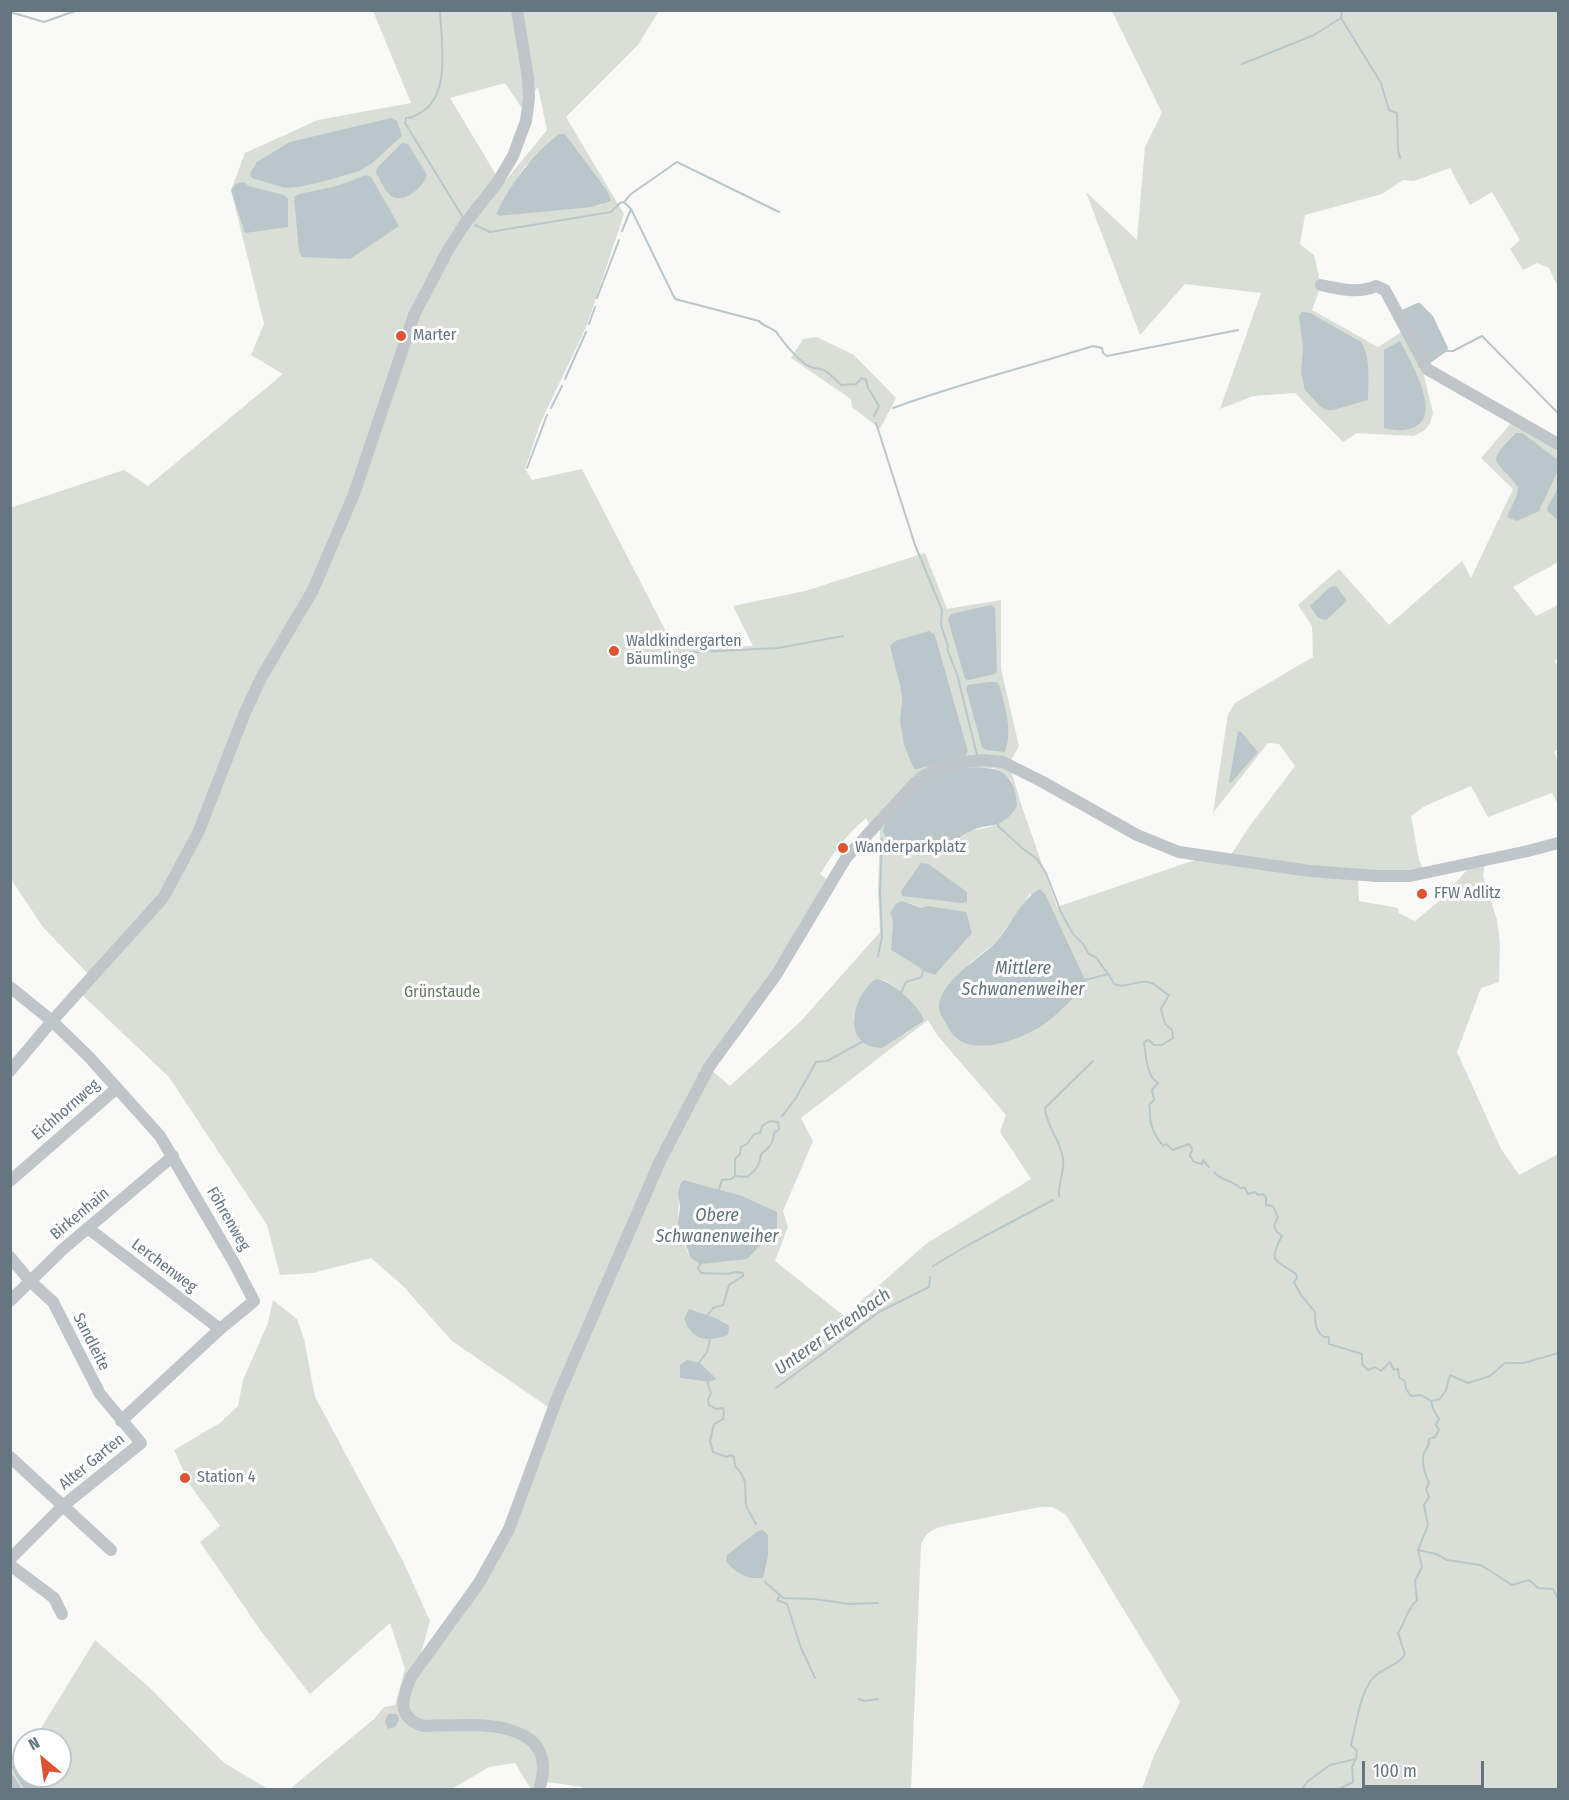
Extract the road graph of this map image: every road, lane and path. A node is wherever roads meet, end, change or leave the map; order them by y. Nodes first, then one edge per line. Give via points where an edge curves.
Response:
1 (517, 10) edge
2 (1321, 285) dead end
3 (1558, 444) edge
4 (1558, 843) edge
5 (10, 987) edge
6 (52, 1021) junction
7 (10, 1071) edge
8 (117, 1088) junction
9 (173, 1156) junction
10 (10, 1181) edge
11 (89, 1229) junction
12 (10, 1257) edge
13 (30, 1281) junction
14 (10, 1301) edge
15 (220, 1329) junction
16 (121, 1421) junction
17 (141, 1443) joint
18 (10, 1457) edge
19 (64, 1505) junction
20 (111, 1551) dead end
21 (10, 1559) edge
22 (10, 1565) edge
23 (62, 1614) dead end
24 (10, 1781) edge
25 (15, 1790) edge
26 (539, 1790) edge

1 - 6 street via 529,98 526,121 513,156 448,250 414,315 354,494 313,590 261,678 198,832 163,898
2 - 3 street via 1364,291 1376,286 1385,290 1426,369
4 - 26 street via 1410,876 1310,871 1179,852 1137,835 1003,762 947,766 914,784 846,858 776,975 709,1067 660,1161 558,1396 509,1529 479,1583 411,1677 404,1693 406,1716 423,1726 495,1726 525,1735 542,1758
5 - 6 street, Föhrenweg
6 - 7 street
6 - 8 street, Föhrenweg
8 - 9 street, Föhrenweg
8 - 10 street, Eichhornweg
9 - 11 street, Birkenhain
9 - 15 street, Föhrenweg via 254,1301
11 - 13 street, Birkenhain
11 - 15 street, Lerchenweg
12 - 13 street, Sandleite
13 - 14 street, Birkenhain
13 - 16 street, Sandleite via 53,1302 100,1394
15 - 16 street, Föhrenweg
16 - 17 street, Sandleite
17 - 19 street, Alter Garten
18 - 19 street
19 - 20 street, Alter Garten
19 - 21 street, Alter Garten
22 - 23 street via 54,1598
24 - 25 street

